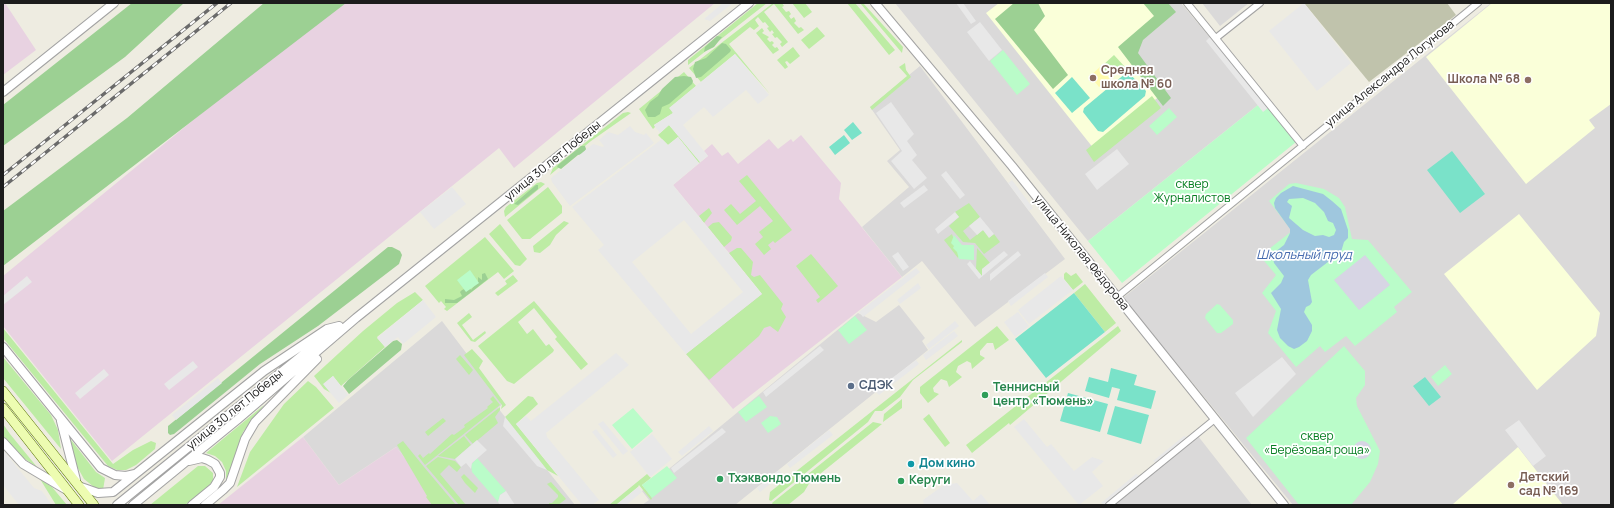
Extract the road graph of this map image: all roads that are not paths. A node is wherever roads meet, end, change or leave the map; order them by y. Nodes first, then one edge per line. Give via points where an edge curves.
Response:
1 (114, 3) edge
2 (750, 3) edge
3 (875, 3) edge
4 (1187, 3) edge
5 (1260, 3) edge
6 (1478, 3) edge
7 (1216, 38) junction
8 (3, 92) edge
9 (1303, 146) junction
10 (1117, 297) junction
11 (356, 318) junction
12 (339, 326) junction
13 (337, 336) junction
14 (3, 347) edge
15 (3, 392) edge
16 (3, 408) edge
17 (60, 418) junction
18 (1215, 419) junction
19 (3, 442) edge
20 (188, 461) junction
21 (141, 470) junction
22 (79, 486) junction
23 (75, 500) edge
24 (94, 505) edge
25 (117, 505) edge
26 (133, 505) edge
27 (192, 505) edge
28 (206, 505) edge
29 (1109, 505) edge
30 (1284, 505) edge

1 - 8 street
2 - 11 street, улица 30 лет Победы
3 - 10 street, улица Николая Фёдорова via 945,84
4 - 7 street
5 - 7 street
6 - 9 street, улица Александра Логунова
7 - 9 street
9 - 10 street, улица Александра Логунова
10 - 18 street, улица Николая Фёдорова
11 - 12 street, улица 30 лет Победы
11 - 13 street, улица 30 лет Победы
12 - 21 street via 320,333 264,371
12 - 25 street, улица 30 лет Победы
13 - 20 street, улица 30 лет Победы
13 - 28 street via 254,422 245,439 230,482
14 - 17 street
15 - 22 main road
16 - 23 main road
17 - 21 street via 106,471 126,476
17 - 22 street via 73,472
18 - 29 street
18 - 30 street, улица Николая Фёдорова
19 - 23 street via 23,464
20 - 26 street, улица 30 лет Победы
20 - 27 street via 202,458 208,460 215,464 220,473 218,483
21 - 22 street via 108,494 93,492
22 - 24 main road

